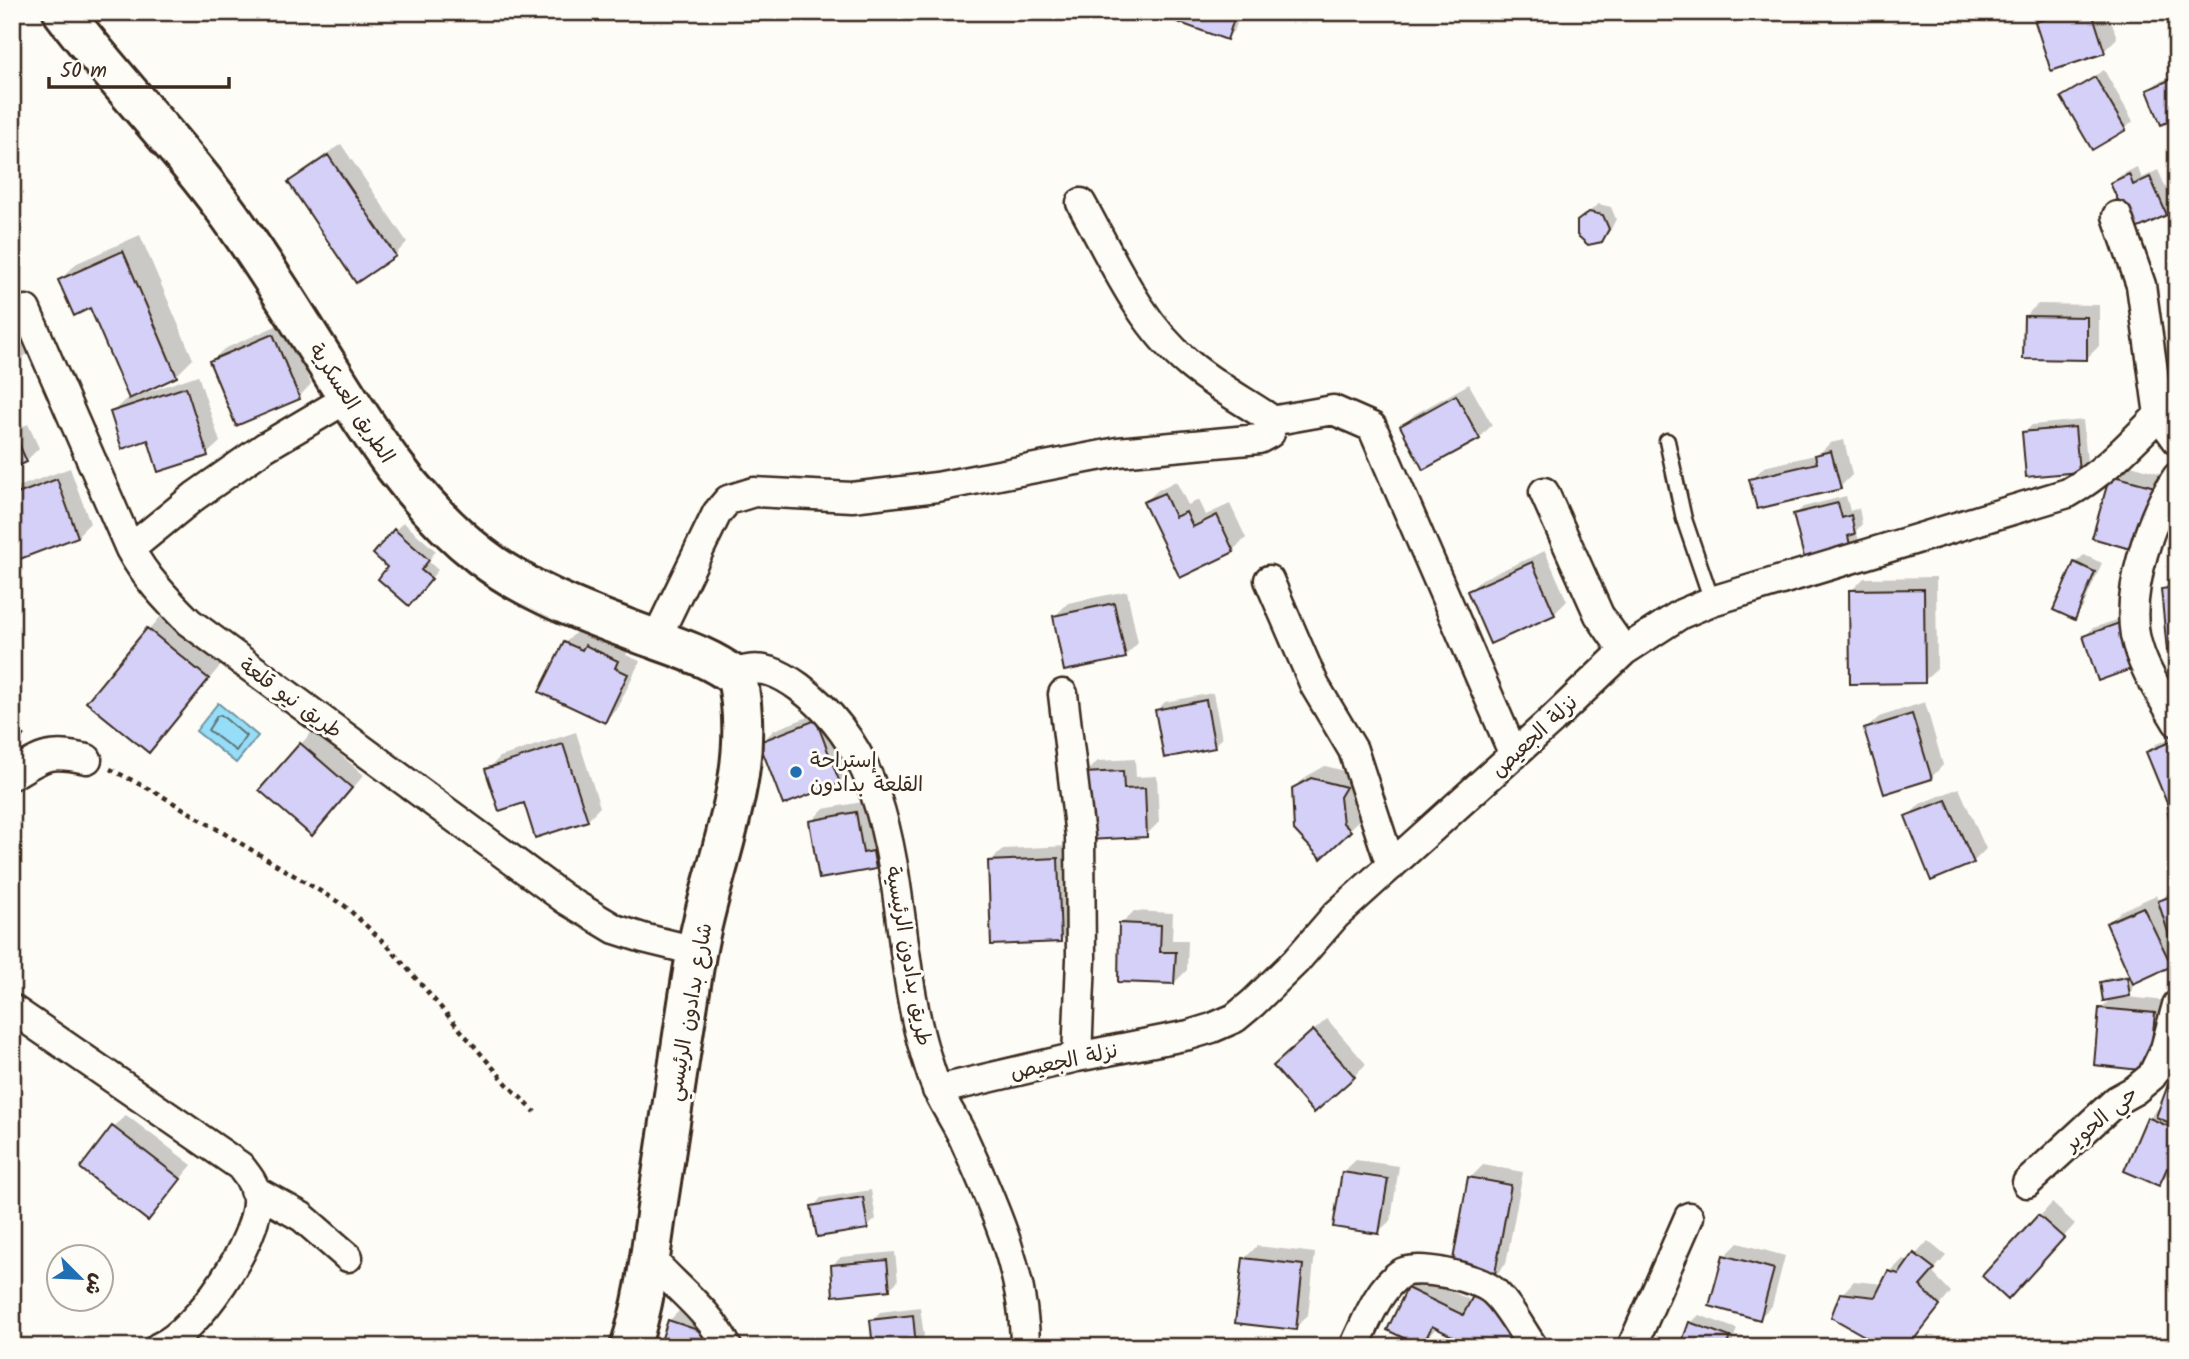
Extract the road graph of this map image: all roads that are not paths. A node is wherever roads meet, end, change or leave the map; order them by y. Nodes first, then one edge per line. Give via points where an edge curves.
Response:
1 (63, 12) edge
2 (1082, 203) dead end
3 (2117, 216) dead end
4 (26, 310) dead end
5 (348, 398) junction
6 (2160, 415) junction
7 (1271, 421) junction
8 (2177, 440) edge
9 (1667, 441) dead end
10 (2177, 477) edge
11 (1544, 492) dead end
12 (130, 549) junction
13 (1269, 580) dead end
14 (1712, 601) junction
15 (656, 639) junction
16 (1624, 651) junction
17 (737, 678) junction
18 (1063, 694) dead end
19 (2177, 722) edge
20 (1514, 755) junction
21 (87, 759) road end
22 (12, 775) edge
23 (1391, 866) junction
24 (696, 951) junction
25 (2177, 1005) edge
26 (12, 1009) edge
27 (1077, 1057) junction
28 (937, 1090) junction
29 (2027, 1183) dead end
30 (254, 1190) junction
31 (1689, 1217) dead end
32 (348, 1257) dead end
33 (650, 1258) junction
34 (159, 1347) edge
35 (630, 1347) edge
36 (727, 1347) edge
37 (1025, 1347) edge
38 (1354, 1347) edge
39 (1533, 1347) edge
40 (1632, 1347) edge

1 - 5 main road, الطريق العسكرية via 223,206
2 - 7 street via 1141,309 1163,337 1187,363
3 - 6 street via 2141,285
4 - 12 street, طريق نيو قلعة
5 - 12 street via 265,447
5 - 15 main road, الطريق العسكرية via 397,471 483,558 529,588
6 - 8 street
6 - 14 street, نزلة الجعيص via 2117,459 2067,493
7 - 15 street via 1270,433 1259,439 1118,452 937,487 852,497 777,492 738,495 717,513
7 - 20 street via 1333,410 1372,427
9 - 14 lane via 1684,519
10 - 19 street via 2148,542 2133,616 2142,656
11 - 16 street via 1599,615
12 - 24 street, طريق نيو قلعة via 164,597 189,622 565,899 615,929
13 - 23 street via 1315,687 1353,750
14 - 16 street, نزلة الجعيص via 1681,614
15 - 17 main road, الطريق العسكرية via 715,662
16 - 20 street, نزلة الجعيص
17 - 24 main road, شارع بدادون الرئيسي via 740,770
17 - 28 street, طريق بدادون الرئيسية via 746,670 769,670 811,697 848,740 872,783 892,859 914,1005
18 - 27 street via 1080,836
20 - 23 street, نزلة الجعيص
21 - 22 street via 61,753 45,755
23 - 27 street, نزلة الجعيص via 1235,1018 1189,1035
24 - 33 main road, شارع بدادون الرئيسي
25 - 29 street, حي الحوير via 2152,1076 2117,1100
26 - 30 street via 240,1166
27 - 28 street, نزلة الجعيص
28 - 37 street, طريق بدادون الرئيسية via 1007,1240
30 - 32 street via 302,1217
30 - 34 street via 257,1200 249,1236 216,1295
31 - 40 street
33 - 35 main road, شارع بدادون الرئيسي
33 - 36 street via 699,1307
38 - 39 street via 1390,1283 1407,1270 1462,1278 1491,1289

